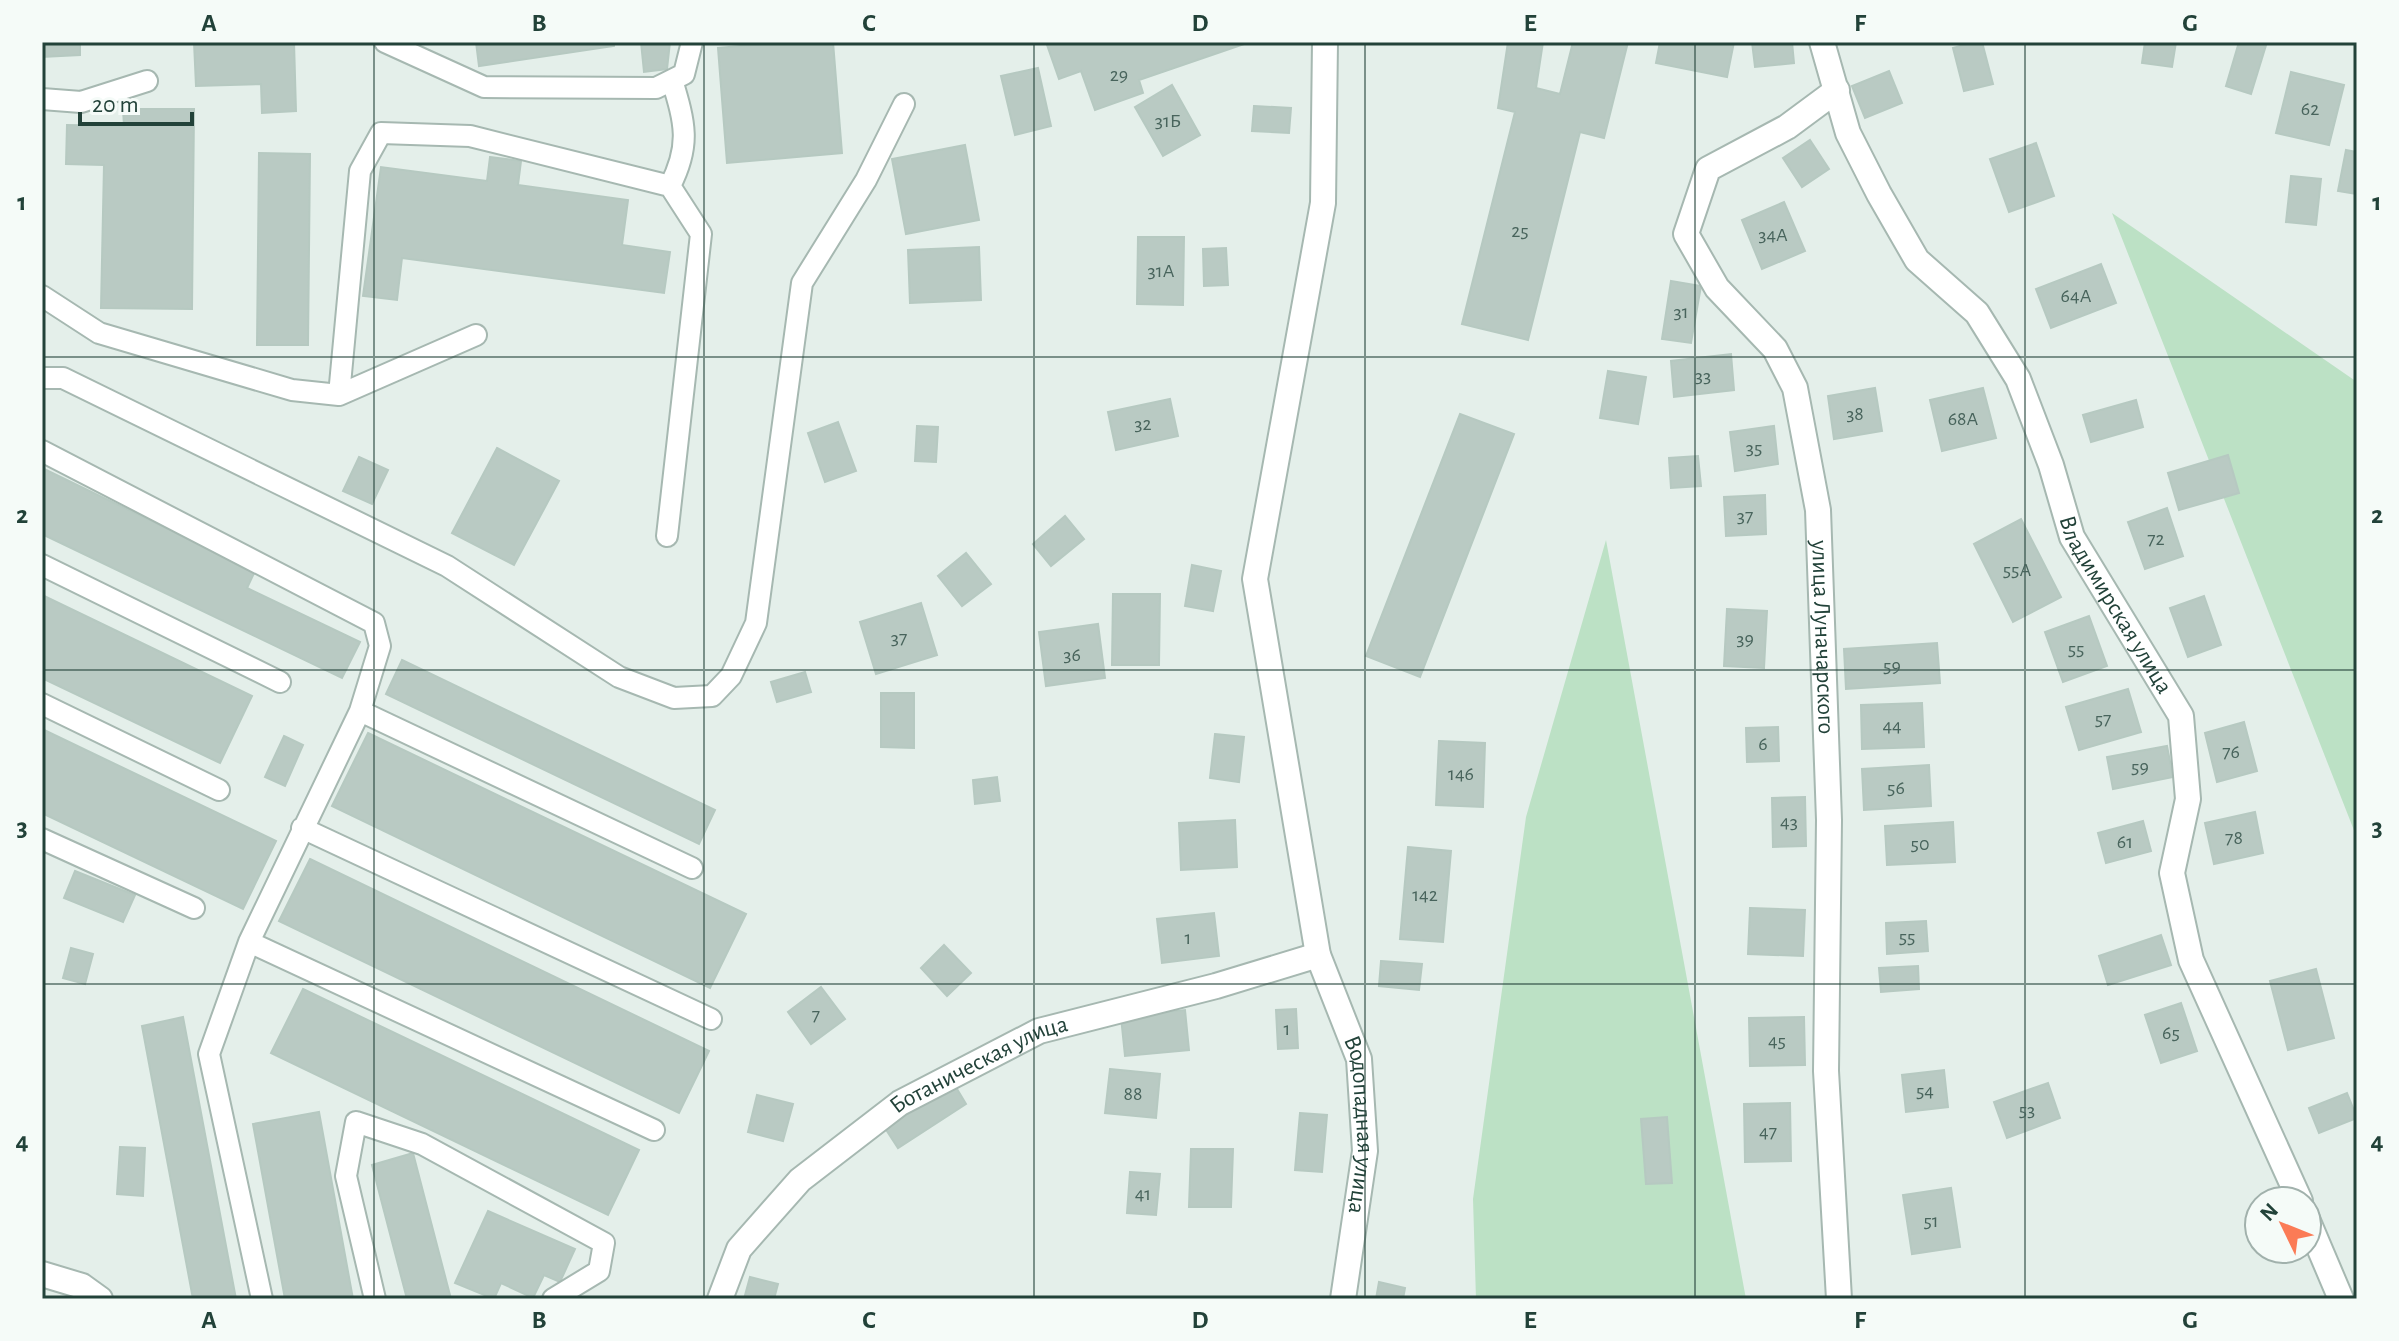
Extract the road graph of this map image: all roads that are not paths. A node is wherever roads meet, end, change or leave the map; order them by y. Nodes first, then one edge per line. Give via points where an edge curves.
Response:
1 (385, 42) edge
2 (692, 42) edge
3 (1325, 42) edge
4 (1822, 42) edge
5 (672, 80) junction
6 (147, 81) dead end
7 (1837, 90) junction
8 (42, 99) edge
9 (904, 104) dead end
10 (670, 186) junction
11 (42, 296) edge
12 (476, 335) dead end
13 (42, 378) edge
14 (339, 395) junction
15 (42, 451) edge
16 (667, 536) dead end
17 (42, 565) edge
18 (280, 682) dead end
19 (42, 704) edge
20 (360, 711) junction
21 (219, 790) dead end
22 (302, 828) junction
23 (42, 840) edge
24 (692, 868) dead end
25 (194, 908) dead end
26 (249, 942) junction
27 (1318, 955) junction
28 (711, 1019) dead end
29 (654, 1130) dead end
30 (2293, 1185) edge
31 (2323, 1257) edge
32 (42, 1274) edge
33 (100, 1299) edge
34 (262, 1299) edge
35 (375, 1299) edge
36 (553, 1299) edge
37 (720, 1299) edge
38 (1343, 1299) edge
39 (1839, 1299) edge
40 (2341, 1299) edge

1 - 5 lane via 484,87 656,88
2 - 5 lane via 684,74
3 - 27 street via 1323,203 1255,579
4 - 7 street, Владимирская улица
5 - 10 lane via 683,116 684,158
6 - 8 lane via 81,102
7 - 30 street, Владимирская улица via 1848,133 1917,260 1977,313 2018,379 2072,537 2181,716 2188,799 2172,873 2191,960
7 - 39 street, улица Луначарского via 1787,127 1708,169 1686,234 1717,288 1775,349 1795,388 1818,510 1829,820 1826,1071
9 - 13 lane via 866,180 802,283 756,623 731,676 712,696 674,698 619,677 434,559 63,378
10 - 14 lane via 470,136 381,133 360,171
10 - 16 lane via 701,234
11 - 14 lane via 99,333 292,390
12 - 14 lane
15 - 20 lane via 374,623 380,646
17 - 18 lane
19 - 21 lane
20 - 22 lane
20 - 24 lane
22 - 26 lane
22 - 28 lane
23 - 25 lane
26 - 29 lane
26 - 34 lane via 209,1054
27 - 37 street, Ботаническая улица via 1039,1031 900,1103 800,1180 739,1249
27 - 38 street, Водопадная улица via 1359,1059 1365,1151
31 - 40 street
32 - 33 street via 82,1286
35 - 36 lane via 346,1176 356,1122 422,1144 604,1243 599,1271

